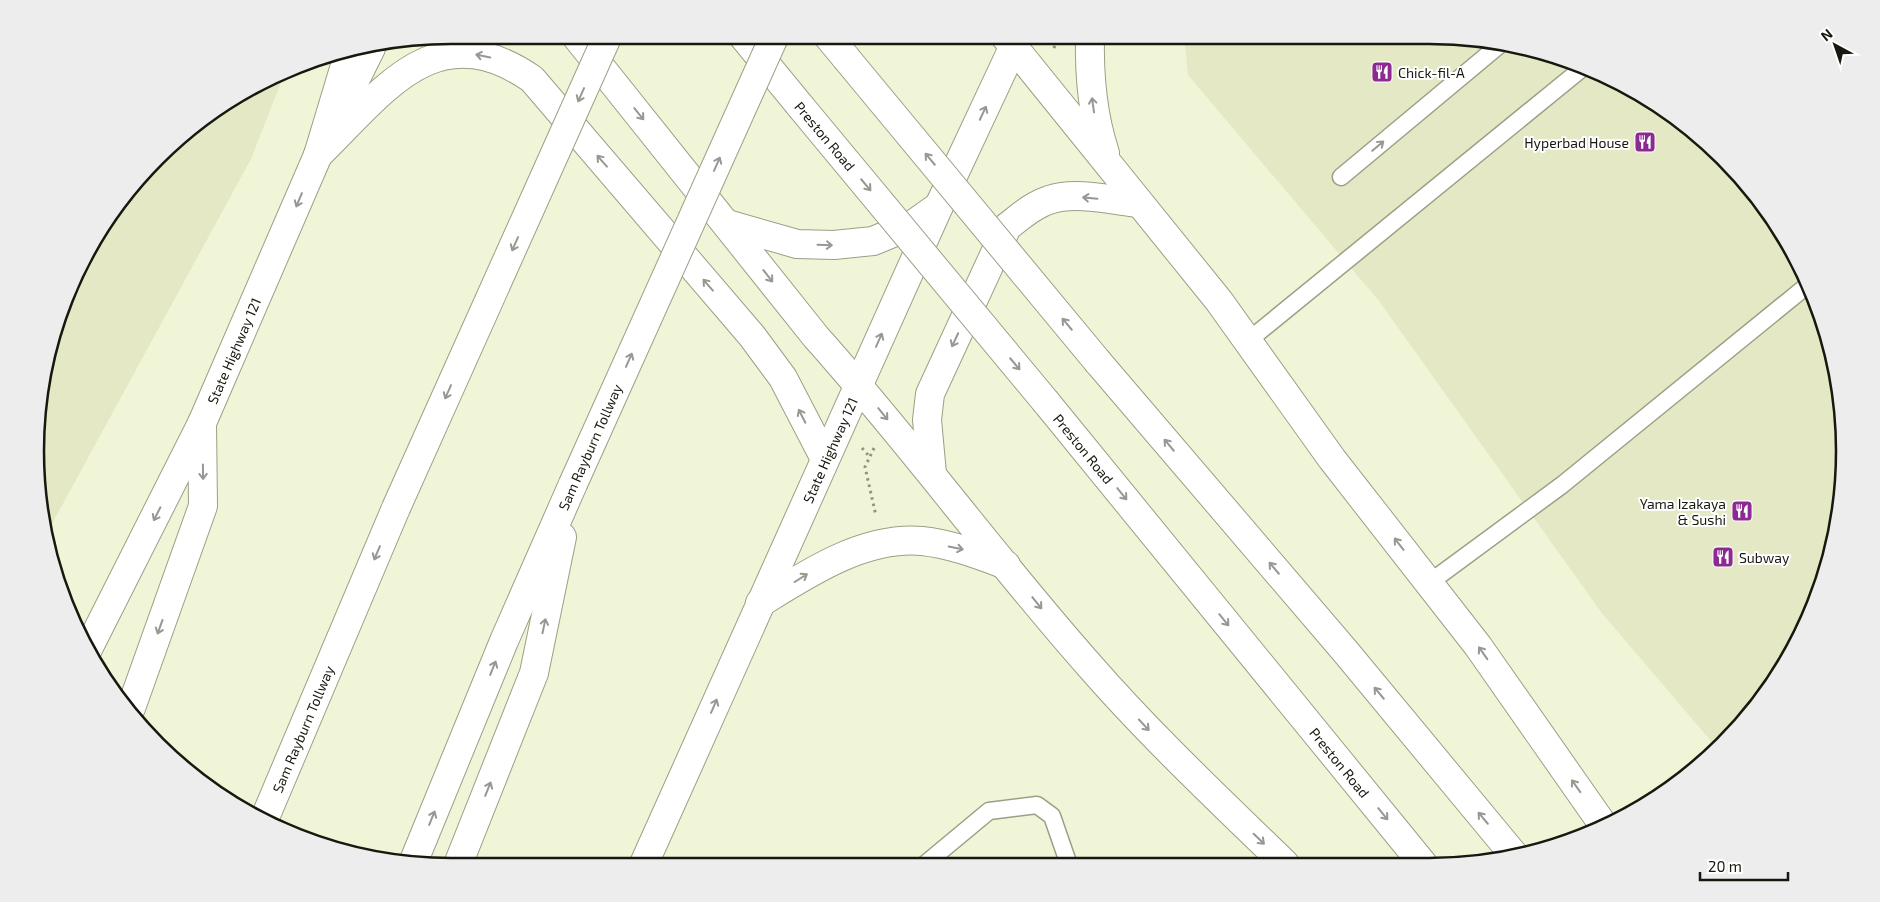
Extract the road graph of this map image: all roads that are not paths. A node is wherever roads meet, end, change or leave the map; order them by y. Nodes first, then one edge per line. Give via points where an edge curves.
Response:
1 (582, 44) edge
2 (604, 44) edge
3 (749, 44) edge
4 (771, 44) edge
5 (835, 44) edge
6 (1010, 44) edge
7 (1016, 44) edge
8 (1090, 44) edge
9 (1494, 49) edge
10 (369, 53) edge
11 (347, 58) edge
12 (1578, 72) edge
13 (318, 156) junction
14 (1110, 169) junction
15 (1341, 177) dead end
16 (1138, 203) junction
17 (939, 206) junction
18 (727, 224) junction
19 (1802, 289) edge
20 (1249, 340) junction
21 (859, 384) junction
22 (202, 423) junction
23 (825, 459) junction
24 (932, 474) junction
25 (573, 484) junction
26 (1006, 565) junction
27 (1429, 583) junction
28 (760, 604) junction
29 (92, 643) edge
30 (132, 703) edge
31 (267, 814) edge
32 (1600, 820) edge
33 (1510, 850) edge
34 (416, 856) edge
35 (461, 858) edge
36 (647, 858) edge
37 (932, 858) edge
38 (1067, 858) edge
39 (1279, 858) edge
40 (1418, 858) edge

1 -> 18 main road
2 -> 31 main road, Sam Rayburn Tollway, bridge via 396,508
3 -> 40 main road, Preston Road, bridge
25 -> 4 main road, Sam Rayburn Tollway, bridge
33 -> 5 main road, bridge via 1098,362
17 -> 6 main road, State Highway 121
7 - 14 main road
14 -> 8 main road via 1096,127
15 -> 9 lane
10 - 13 main road, State Highway 121
11 - 13 main road
12 - 20 lane
13 -> 22 main road, State Highway 121
23 -> 13 main road via 783,378 752,336 532,79 514,67 494,58 473,54 429,58 402,73
14 - 16 main road
16 - 20 main road
16 -> 24 main road via 1084,196 1050,199 1007,227 930,394 927,420
18 -> 17 main road via 797,244 834,245 873,241 912,225
21 -> 17 main road, State Highway 121
18 -> 21 main road via 816,337
19 - 27 lane via 1562,485
27 -> 20 main road via 1332,458
21 - 23 main road, State Highway 121
21 -> 24 main road
22 -> 29 main road, State Highway 121
22 -> 30 main road via 203,506
23 - 28 main road, State Highway 121
24 - 26 main road
34 -> 25 main road, Sam Rayburn Tollway
35 -> 25 main road via 534,673
28 -> 26 main road via 813,570 842,556 882,544 921,541 963,550
26 -> 39 main road via 1088,665 1166,748
32 -> 27 main road via 1478,646
36 -> 28 main road, State Highway 121
37 - 38 lane via 989,811 1037,805 1052,816

